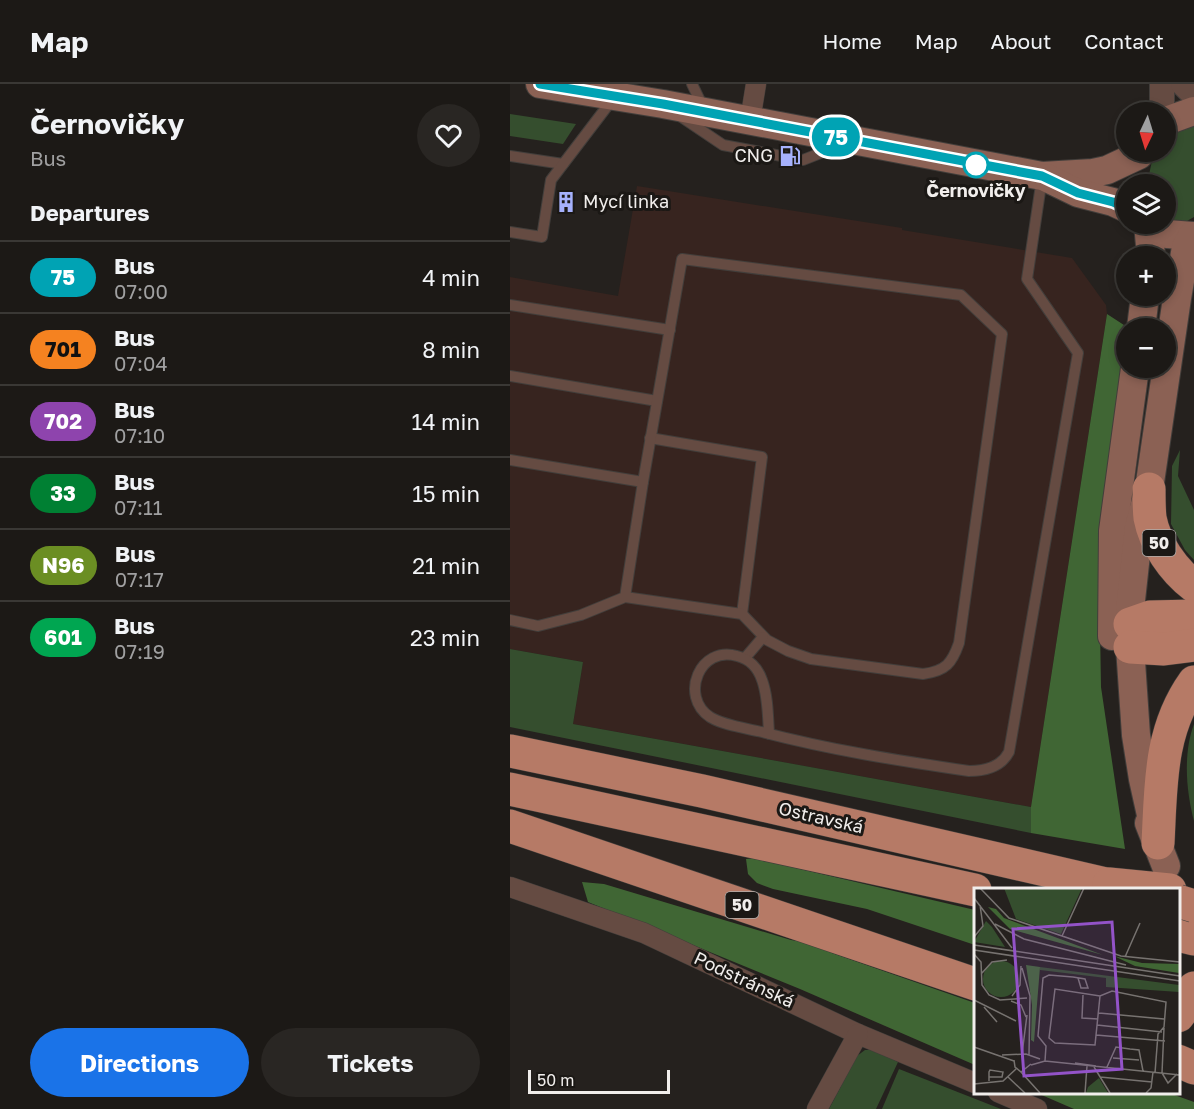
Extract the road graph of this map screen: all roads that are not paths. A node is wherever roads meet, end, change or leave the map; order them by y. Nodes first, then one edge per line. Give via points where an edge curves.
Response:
1 (540, 84) edge
2 (692, 84) edge
3 (756, 84) edge
4 (1162, 84) edge
5 (1183, 84) edge
6 (1194, 95) edge
7 (615, 96) junction
8 (1162, 102) edge
9 (663, 104) junction
10 (1194, 111) edge
11 (705, 112) junction
12 (1176, 117) edge
13 (750, 121) junction
14 (852, 141) junction
15 (510, 156) edge
16 (1121, 162) edge
17 (563, 164) junction
18 (1042, 176) junction
19 (1116, 203) edge
20 (510, 232) edge
21 (1167, 234) edge
22 (1193, 236) edge
23 (510, 305) edge
24 (670, 330) junction
25 (510, 376) edge
26 (1134, 378) edge
27 (657, 400) junction
28 (650, 438) junction
29 (510, 460) edge
30 (1123, 465) junction
31 (643, 482) junction
32 (1149, 489) junction
33 (1194, 586) edge
34 (625, 597) junction
35 (742, 614) junction
36 (1194, 616) edge
37 (510, 620) edge
38 (1130, 624) junction
39 (764, 637) junction
40 (1194, 645) edge
41 (745, 658) junction
42 (1194, 682) edge
43 (769, 734) junction
44 (510, 751) edge
45 (510, 789) edge
46 (510, 826) edge
47 (1168, 872) edge
48 (510, 886) edge
49 (1120, 887) edge
50 (974, 890) edge
51 (1194, 892) edge
52 (1179, 902) edge
53 (1194, 906) edge
54 (1179, 935) edge
55 (1194, 939) edge
56 (974, 984) edge
57 (1194, 988) edge
58 (1179, 1015) edge
59 (858, 1034) junction
60 (1179, 1061) edge
61 (1194, 1068) edge
62 (974, 1083) edge
63 (1003, 1094) edge
64 (817, 1109) edge
65 (1037, 1109) edge

1 - 7 main road
2 - 11 lane
3 - 13 street
4 - 8 street
5 - 6 street
7 - 9 main road
7 - 17 lane
9 - 11 main road
9 - 14 lane via 723,145 803,159
10 - 12 main road
11 - 13 main road
13 - 14 main road
14 - 18 main road
15 - 17 lane
16 - 18 main road via 1100,172
17 - 20 lane via 551,180 542,237
18 - 19 main road via 1078,193
18 - 43 lane via 1027,279 1078,352 1010,752 991,768 969,771 805,744
21 - 22 main road
22 - 32 main road via 1181,270
23 - 24 lane
24 - 27 lane
24 - 39 lane via 682,259 961,295 1002,334 954,658 936,673 905,673 811,659
25 - 27 lane
26 - 30 main road
27 - 28 lane
28 - 31 lane
28 - 35 lane via 762,457
29 - 31 lane
30 - 38 main road
30 - 47 main road via 1112,554 1114,709 1125,767
31 - 34 lane
32 - 33 highway, 50 via 1155,535 1179,574
32 - 38 main road via 1139,527
34 - 35 lane
34 - 37 lane via 581,615 538,626
35 - 39 lane
36 - 38 highway via 1150,617
38 - 40 highway via 1164,649
38 - 47 main road via 1138,746 1149,810
39 - 41 lane
41 - 43 lane via 755,666 762,680
41 - 43 lane via 720,655 706,663 695,682 696,699 712,718
42 - 47 highway via 1167,735 1162,782
44 - 49 highway, Ostravská
45 - 50 highway, Ostravská
46 - 56 highway, 50
47 - 49 highway, Ostravská
47 - 51 highway, Ostravská
48 - 59 street, Podstránská via 644,933
52 - 53 highway, bridge
54 - 55 highway
57 - 58 highway
59 - 62 street, Podstránská
59 - 64 street
60 - 61 highway
63 - 65 street

